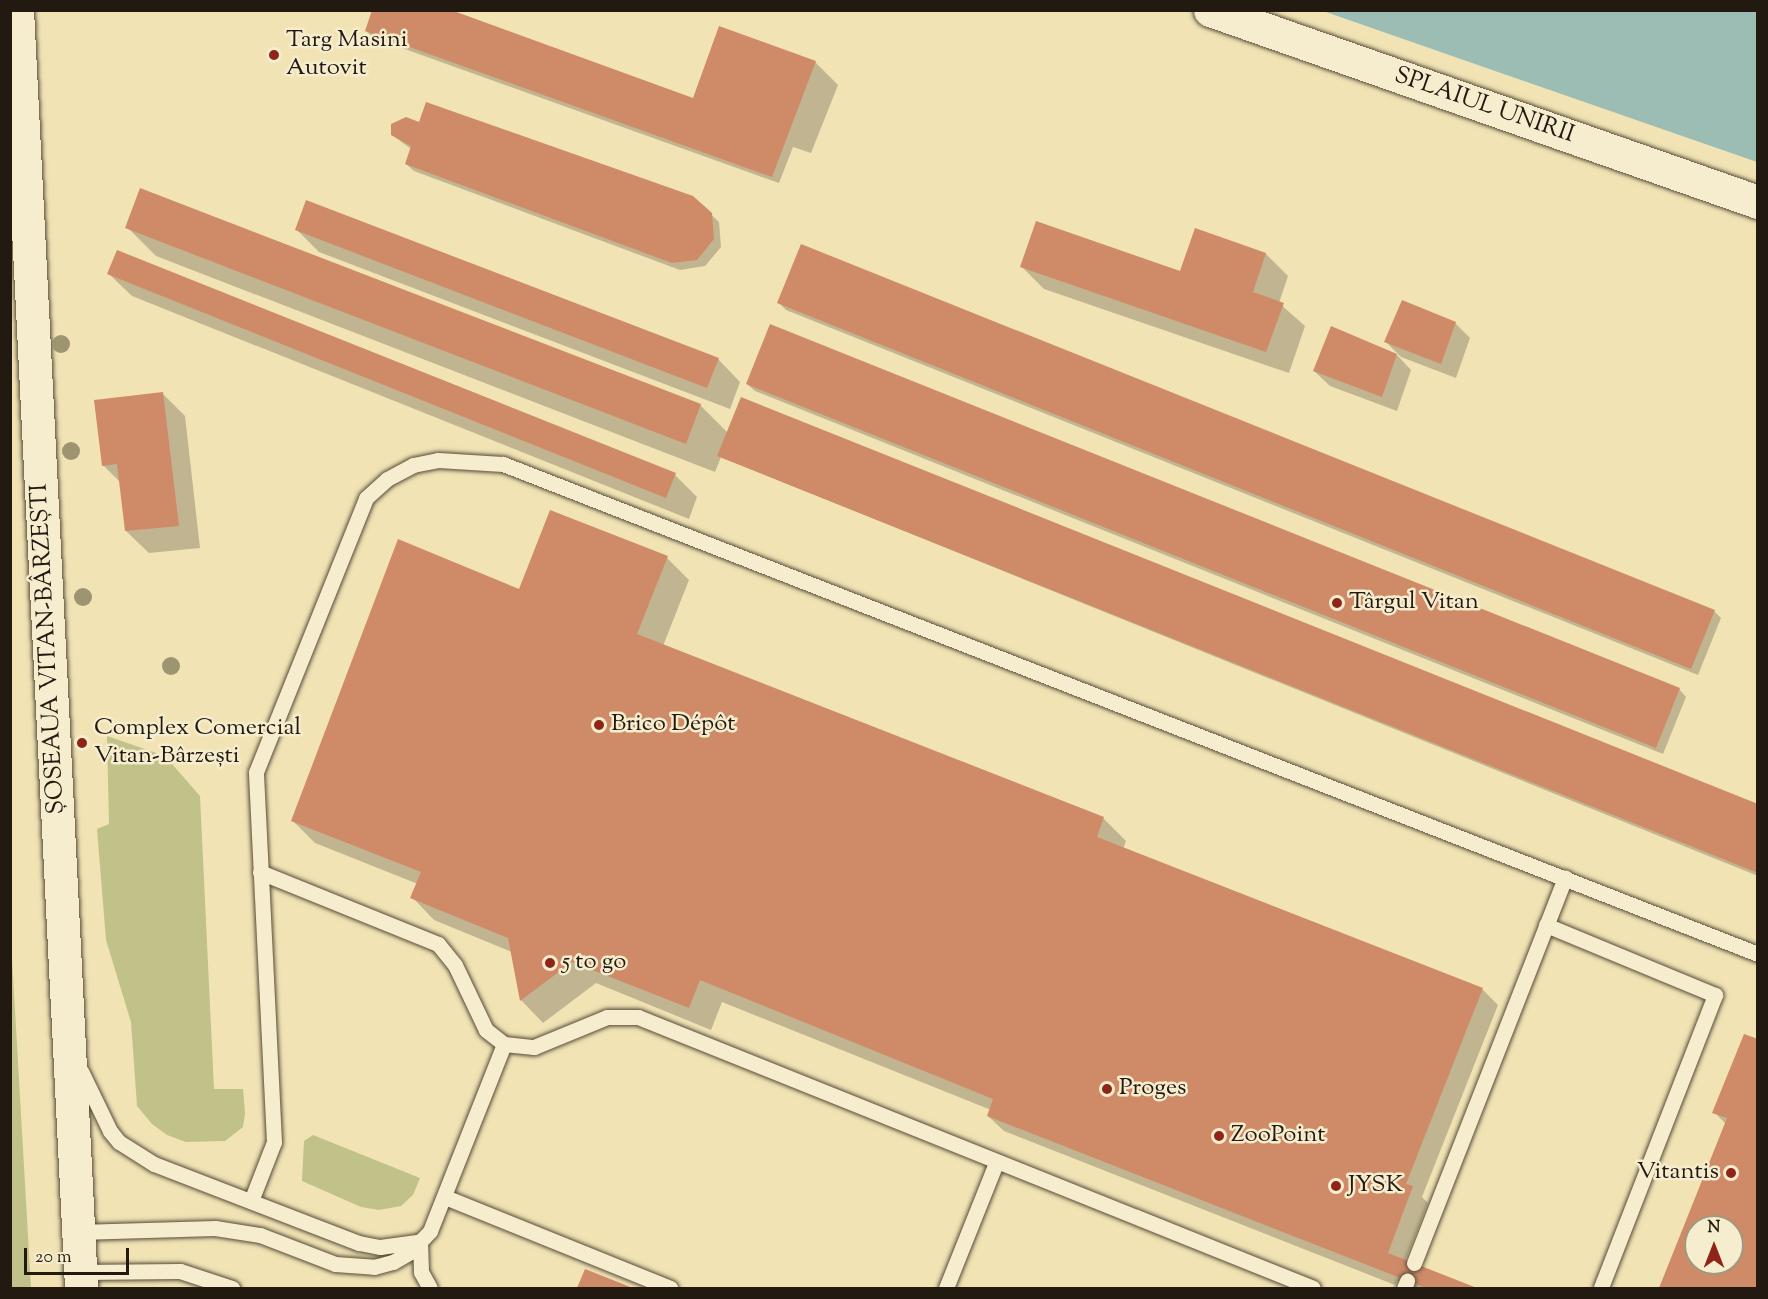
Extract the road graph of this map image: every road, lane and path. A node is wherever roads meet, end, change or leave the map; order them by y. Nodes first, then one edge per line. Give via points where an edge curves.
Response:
1 (17, 10) edge
2 (1210, 10) edge
3 (1758, 202) edge
4 (260, 872) junction
5 (1565, 877) junction
6 (1546, 925) junction
7 (1758, 954) edge
8 (66, 981) junction
9 (504, 1044) junction
10 (996, 1163) junction
11 (445, 1197) junction
12 (252, 1201) junction
13 (78, 1232) junction
14 (420, 1242) junction
15 (1414, 1263) dead end
16 (80, 1280) edge
17 (232, 1288) edge
18 (430, 1288) edge
19 (670, 1288) edge
20 (946, 1288) edge
21 (1313, 1288) edge
22 (1601, 1288) edge

1 - 8 main road, ȘOSEAUA VITAN-BÂRZEȘTI
2 - 3 main road, SPLAIUL UNIRII
4 - 5 lane via 256,772 366,498 387,478 413,465 438,460 502,464
4 - 9 lane via 438,944 455,965 486,1030
4 - 12 lane via 274,1142
5 - 6 lane
5 - 7 lane
6 - 15 lane
6 - 22 lane via 1715,995
8 - 12 lane via 78,1064 110,1131 138,1156 159,1167
8 - 13 main road, ȘOSEAUA VITAN-BÂRZEȘTI
9 - 10 lane via 534,1047 608,1017 638,1017
9 - 11 lane
10 - 20 lane
10 - 21 lane
11 - 14 lane via 430,1231
11 - 19 lane
12 - 14 lane via 359,1243 380,1247
13 - 14 lane via 215,1228 260,1235 335,1264 374,1267 393,1263
13 - 16 main road, ȘOSEAUA VITAN-BÂRZEȘTI
14 - 18 lane via 421,1272
16 - 17 lane via 180,1271

